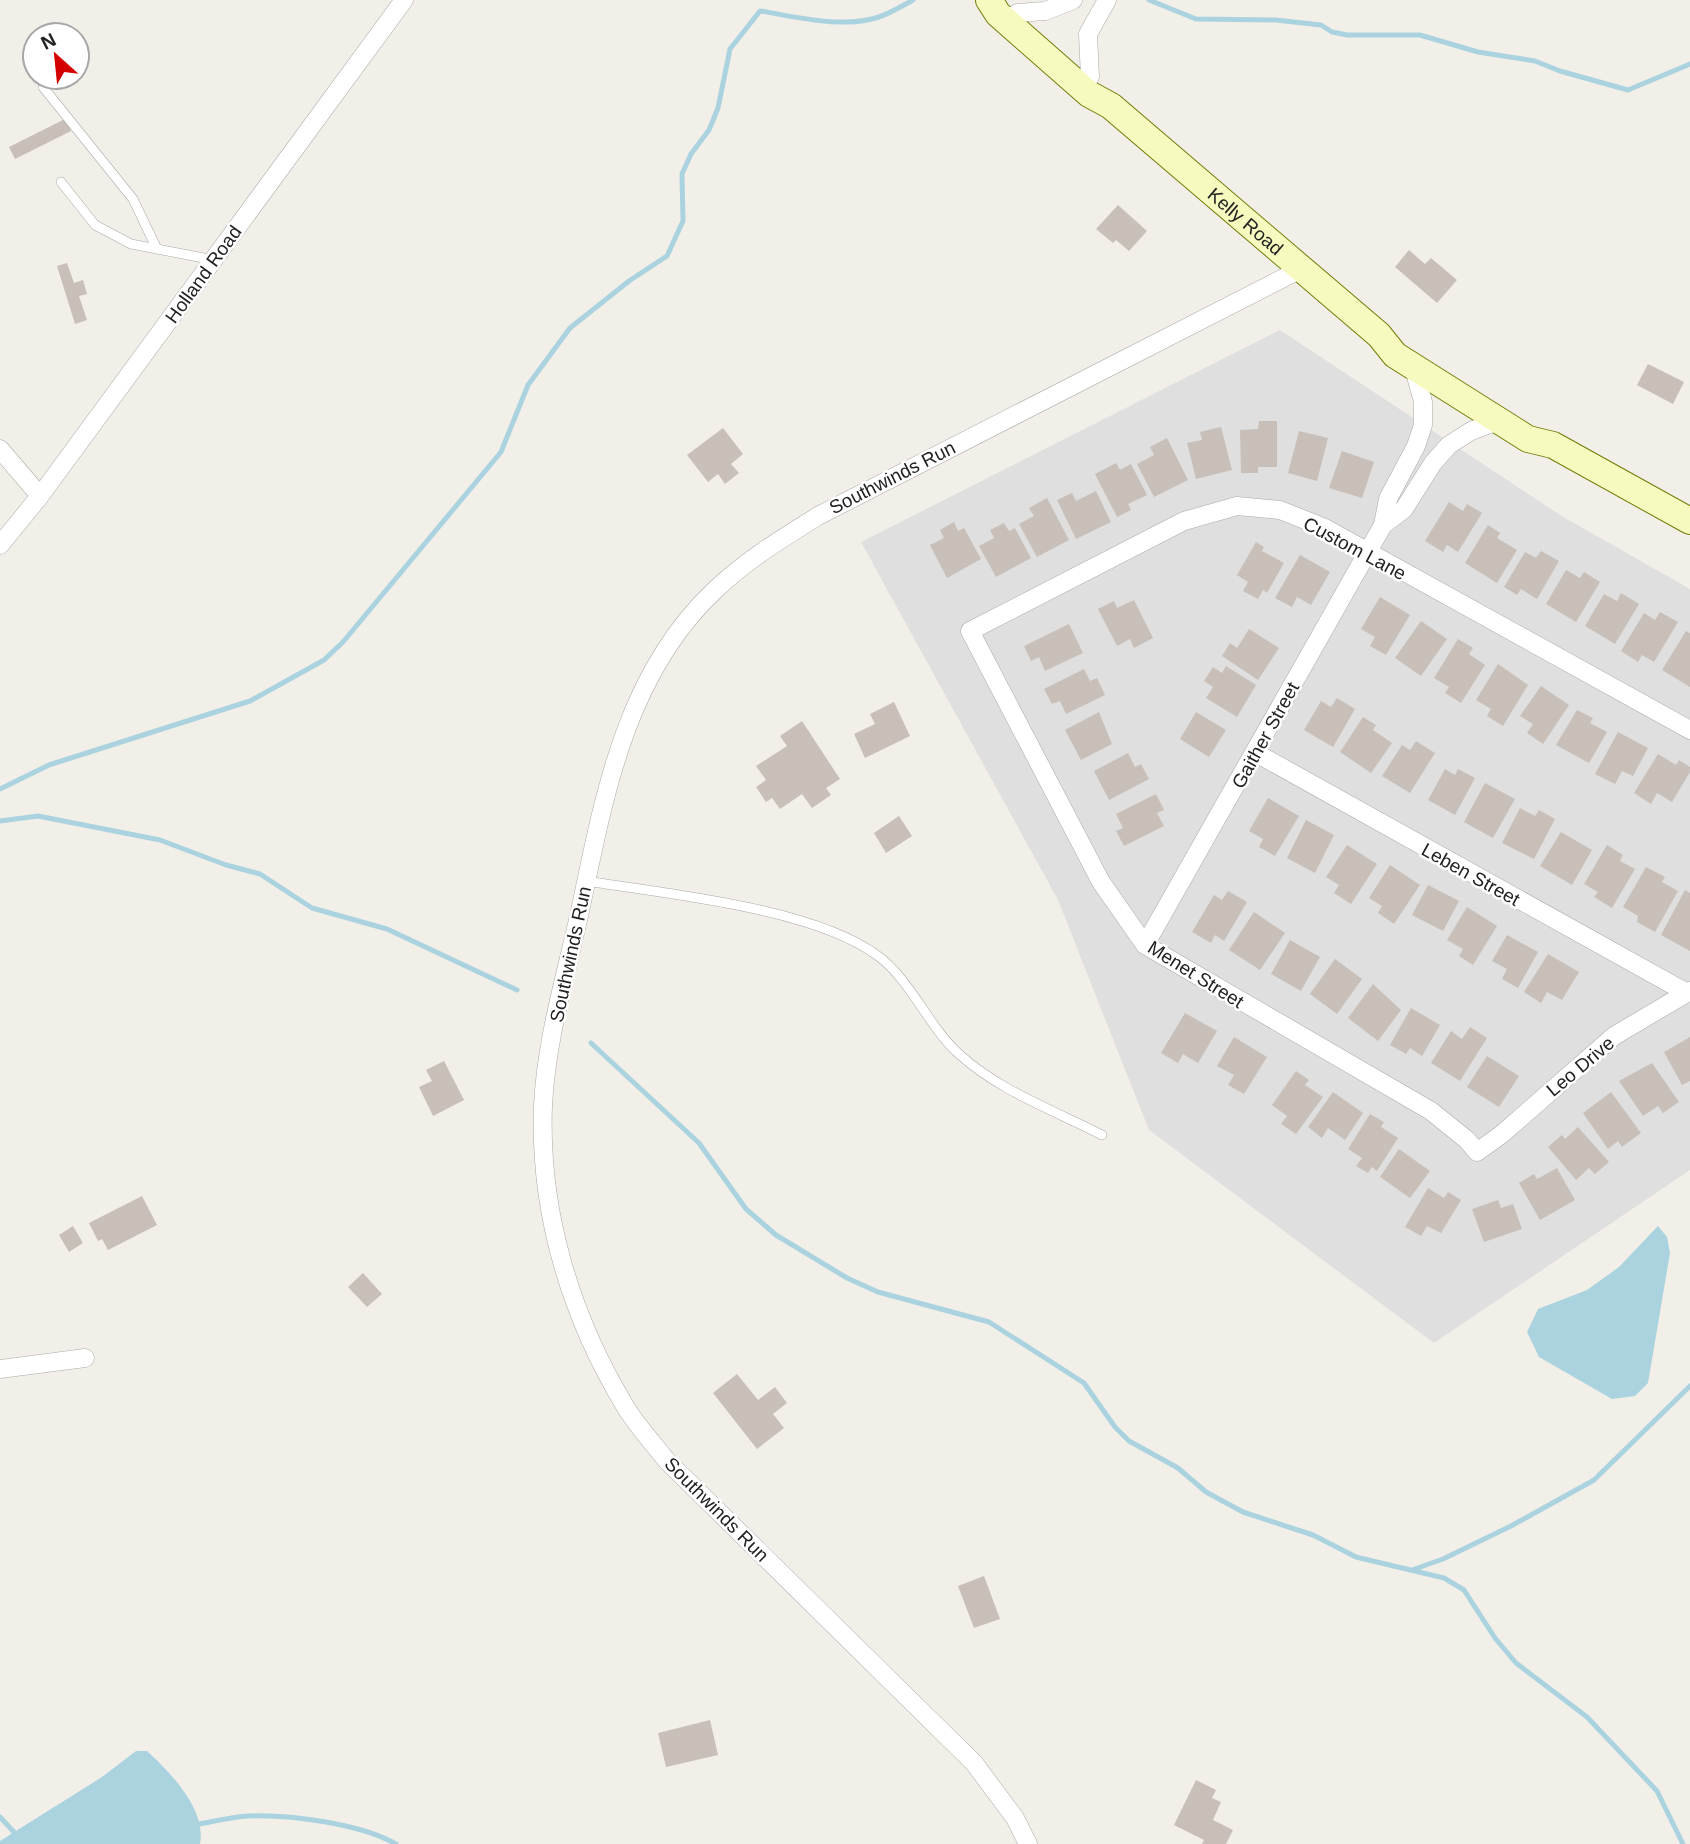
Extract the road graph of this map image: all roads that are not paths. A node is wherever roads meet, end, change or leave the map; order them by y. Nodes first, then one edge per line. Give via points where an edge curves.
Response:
1 (404, 0) edge
2 (989, 0) edge
3 (1073, 0) edge
4 (1107, 0) edge
5 (1008, 7) edge
6 (1090, 77) junction
7 (46, 91) edge
8 (1111, 106) junction
9 (61, 182) dead end
10 (156, 247) junction
11 (214, 260) junction
12 (1301, 269) junction
13 (1379, 335) junction
14 (1414, 369) junction
15 (1498, 421) junction
16 (1553, 446) junction
17 (0, 449) edge
18 (40, 496) junction
19 (1690, 521) edge
20 (1383, 525) junction
21 (0, 545) edge
22 (1365, 552) junction
23 (970, 631) joint
24 (1690, 730) edge
25 (1256, 753) junction
26 (586, 881) junction
27 (1145, 945) junction
28 (1689, 992) edge
29 (1102, 1135) dead end
30 (1476, 1152) joint
31 (85, 1358) dead end
32 (0, 1369) edge
33 (1028, 1844) edge

1 - 11 street, Holland Road
2 - 8 street, Kelly Road via 998,14 1089,94
3 - 5 street via 1045,11
4 - 6 street via 1088,34
5 - 6 street, Kelly Road
6 - 8 street, Kelly Road
7 - 10 lane via 133,199
8 - 12 street, Kelly Road
9 - 10 lane via 95,225 131,244
10 - 11 lane
11 - 18 street, Holland Road
12 - 13 street, Kelly Road
12 - 26 street, Southwinds Run via 818,516 762,551 713,592 654,667 635,708 616,755
13 - 14 street, Kelly Road
13 - 16 street, Kelly Road via 1404,344 1534,428
14 - 15 street, Kelly Road
14 - 20 street, Gaither Street via 1423,402 1423,425 1391,491
15 - 16 street, Kelly Road via 1528,439
15 - 20 street, Gaither Street via 1449,445 1404,509
16 - 19 street, Kelly Road
17 - 18 street
18 - 21 street, Holland Road
20 - 22 street, Gaither Street
22 - 23 street, Custom Lane via 1325,528 1280,510 1237,506 1184,521
22 - 24 street, Custom Lane
22 - 25 street, Gaither Street
23 - 27 street, Menet Street via 1101,882
25 - 27 street, Gaither Street
25 - 28 street, Leben Street
26 - 29 lane via 743,908 850,939 880,957 960,1056 1000,1083
26 - 33 street, Southwinds Run via 552,1038 543,1104 544,1159 557,1248 596,1353 626,1408 667,1461 974,1763 1015,1818
27 - 30 street, Menet Street via 1431,1111
28 - 30 street, Leo Drive via 1614,1036
31 - 32 street

